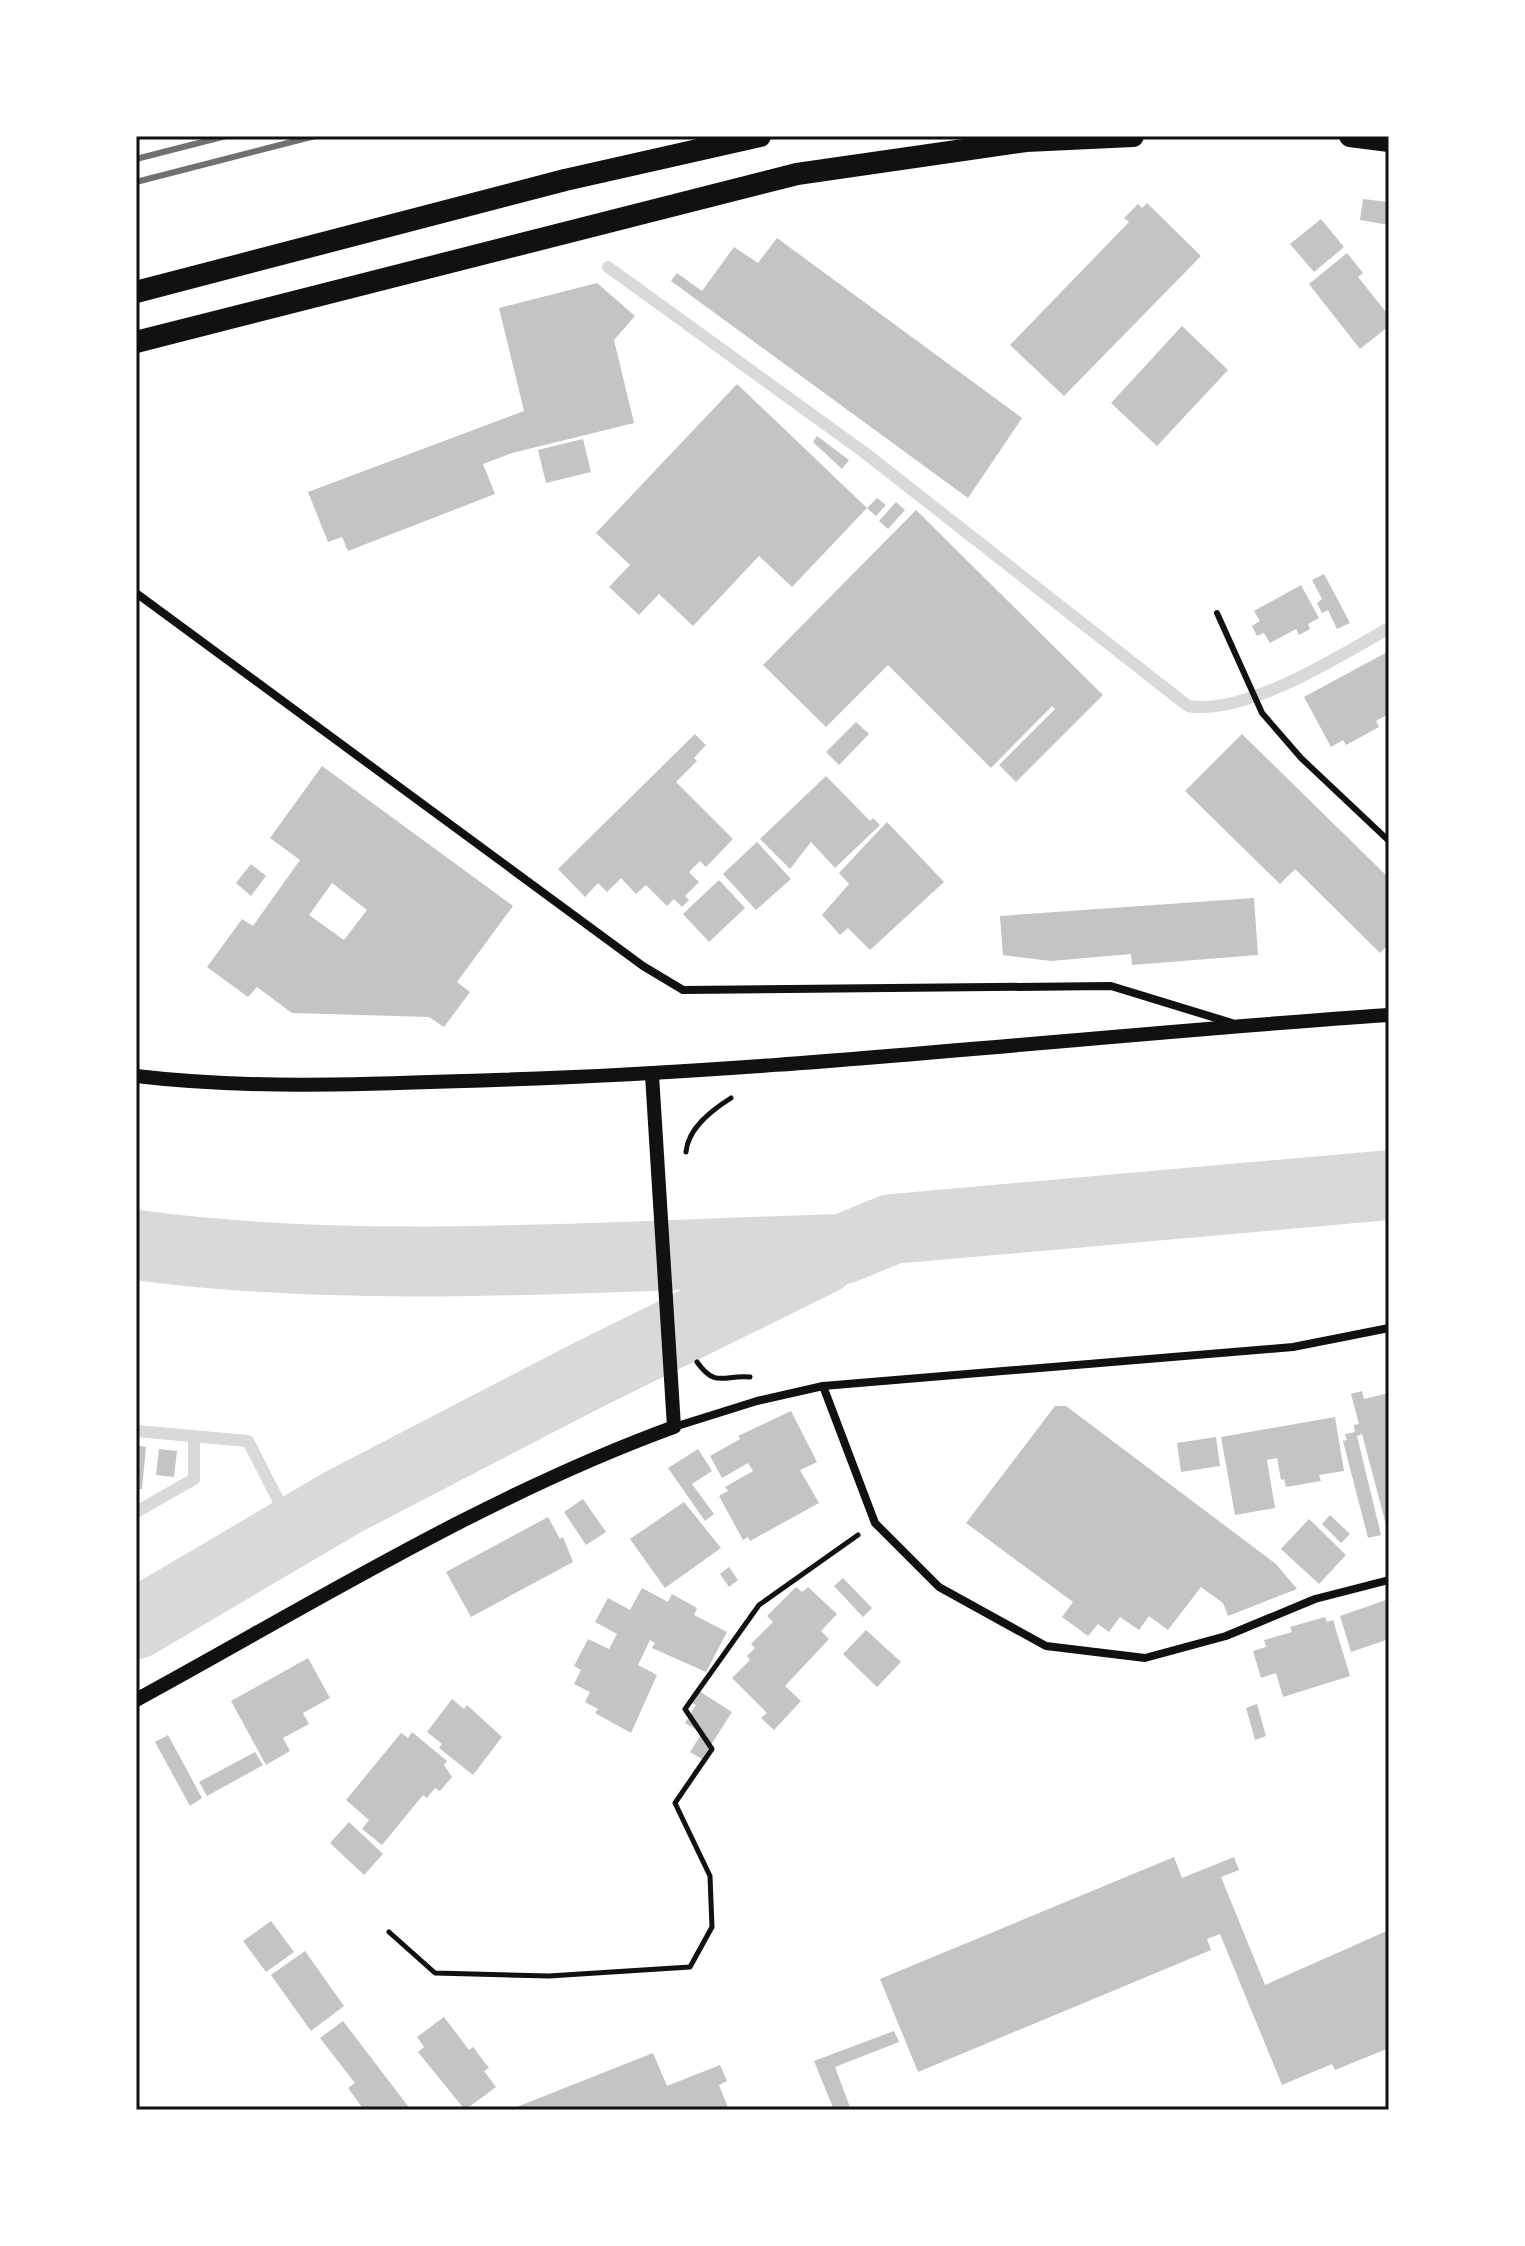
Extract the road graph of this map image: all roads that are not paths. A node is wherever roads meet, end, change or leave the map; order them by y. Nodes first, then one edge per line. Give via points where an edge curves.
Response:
1 (760, 136) edge
2 (1133, 136) edge
3 (1350, 136) edge
4 (1389, 141) edge
5 (136, 292) edge
6 (136, 342) edge
7 (136, 593) edge
8 (1217, 613) dead end
9 (1389, 841) edge
10 (1389, 1015) edge
11 (1248, 1027) junction
12 (652, 1075) junction
13 (136, 1076) edge
14 (1389, 1328) edge
15 (823, 1386) junction
16 (674, 1427) junction
17 (1389, 1580) edge
18 (136, 1700) edge

1 - 5 highway via 565,180
2 - 6 highway via 1026,141 797,174
3 - 4 highway
7 - 11 street via 643,966 683,990 1111,986
8 - 9 lane via 1257,704 1301,758
10 - 11 street
11 - 12 street
12 - 13 street via 371,1084
12 - 16 street
14 - 15 street via 1293,1347
15 - 16 street
15 - 17 street via 875,1523 939,1587 1046,1646 1145,1658 1226,1636 1315,1599
16 - 18 street via 591,1457 457,1524

